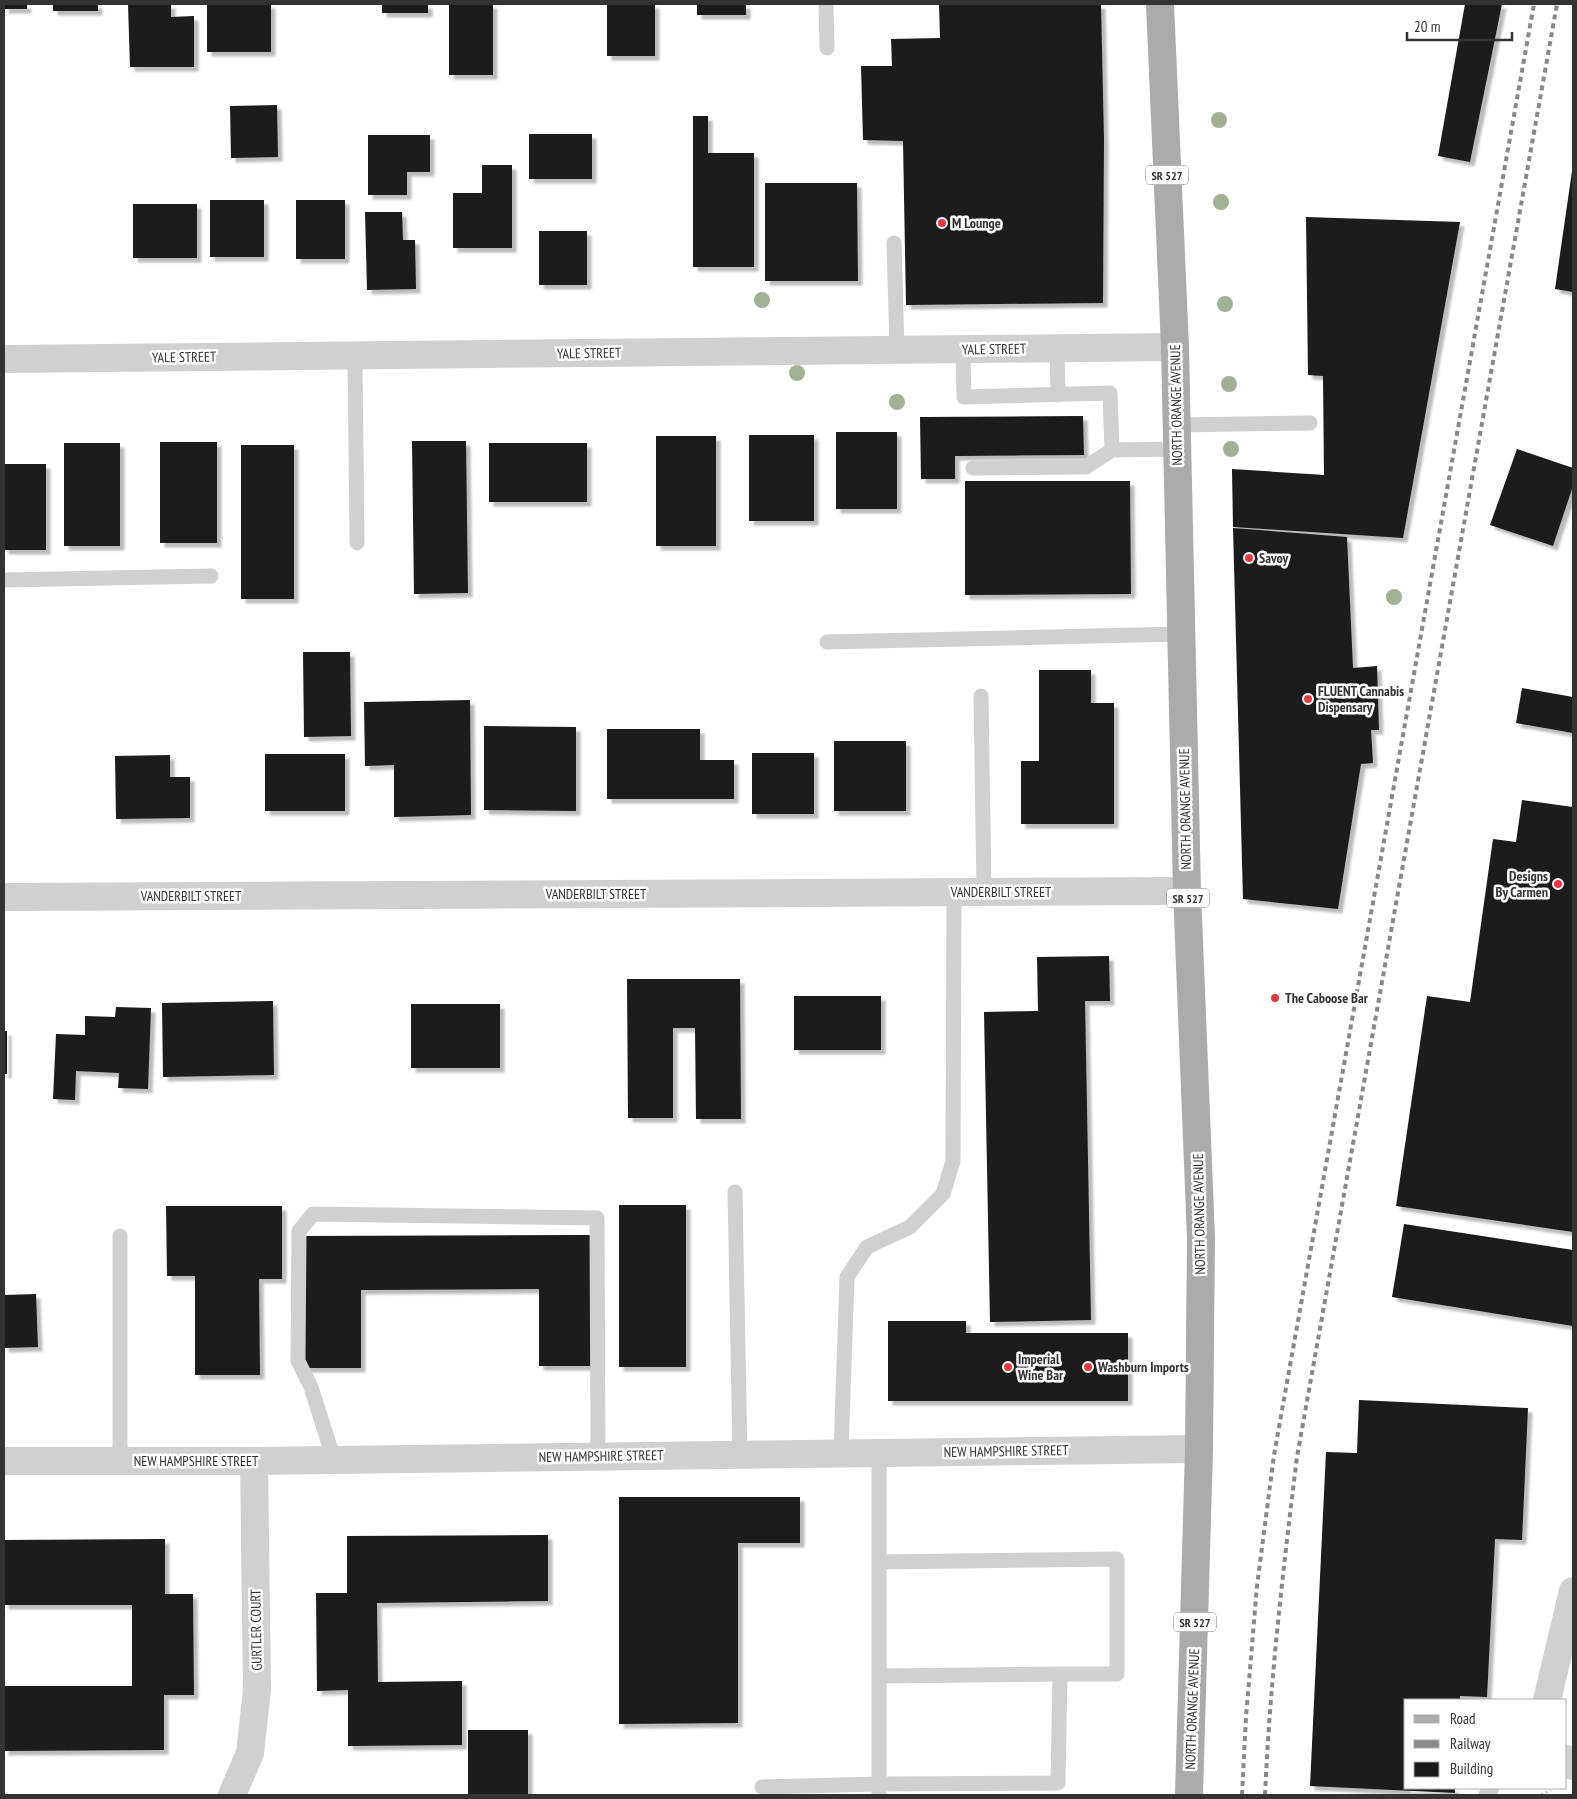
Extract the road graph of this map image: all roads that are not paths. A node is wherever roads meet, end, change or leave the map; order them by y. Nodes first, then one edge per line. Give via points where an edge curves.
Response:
1 (826, 4) edge
2 (1160, 4) edge
3 (827, 48) dead end
4 (894, 243) dead end
5 (1175, 347) junction
6 (1057, 348) junction
7 (962, 349) junction
8 (897, 350) junction
9 (355, 355) junction
10 (4, 359) edge
11 (1058, 395) junction
12 (1310, 423) dead end
13 (1177, 437) junction
14 (1112, 450) junction
15 (973, 468) dead end
16 (358, 543) dead end
17 (211, 576) dead end
18 (4, 580) edge
19 (1181, 634) junction
20 (827, 642) dead end
21 (981, 696) dead end
22 (1187, 891) junction
23 (954, 892) junction
24 (984, 892) junction
25 (4, 897) edge
26 (735, 1192) dead end
27 (120, 1236) dead end
28 (1199, 1449) junction
29 (879, 1453) junction
30 (841, 1454) junction
31 (740, 1455) junction
32 (598, 1456) junction
33 (334, 1460) junction
34 (4, 1461) edge
35 (120, 1461) junction
36 (254, 1461) junction
37 (879, 1562) junction
38 (1573, 1591) edge
39 (1060, 1674) junction
40 (879, 1676) junction
41 (1547, 1699) edge
42 (762, 1787) dead end
43 (879, 1790) edge
44 (232, 1795) edge
45 (1190, 1795) edge

1 - 3 lane
2 - 5 main road, NORTH ORANGE AVENUE / SR 527
4 - 8 lane
5 - 6 street, YALE STREET
5 - 13 main road, NORTH ORANGE AVENUE / SR 527
6 - 7 street, YALE STREET
6 - 11 lane
7 - 8 street, YALE STREET
7 - 11 lane via 964,397
8 - 9 street, YALE STREET
9 - 10 street, YALE STREET
9 - 16 lane
11 - 14 lane via 1110,394
12 - 13 lane
13 - 14 lane
13 - 19 main road, NORTH ORANGE AVENUE / SR 527
14 - 15 lane via 1086,467
17 - 18 lane
19 - 20 lane
19 - 22 main road, NORTH ORANGE AVENUE / SR 527
21 - 24 lane
22 - 24 street, VANDERBILT STREET
22 - 28 main road, NORTH ORANGE AVENUE / SR 527 via 1201,1238
23 - 24 street, VANDERBILT STREET
23 - 25 street, VANDERBILT STREET
23 - 30 lane via 953,1161 943,1194 910,1226 868,1247 847,1277
26 - 31 lane
27 - 35 lane
28 - 29 street, NEW HAMPSHIRE STREET
28 - 45 main road, NORTH ORANGE AVENUE / SR 527
29 - 30 street, NEW HAMPSHIRE STREET
29 - 37 lane
30 - 31 street, NEW HAMPSHIRE STREET
31 - 32 street, NEW HAMPSHIRE STREET
32 - 33 street, NEW HAMPSHIRE STREET
32 - 33 lane via 597,1218 313,1214 299,1231 298,1361 312,1387
33 - 36 street, NEW HAMPSHIRE STREET
34 - 35 street, NEW HAMPSHIRE STREET
35 - 36 street, NEW HAMPSHIRE STREET
36 - 44 street, GURTLER COURT via 257,1690 250,1753
37 - 39 lane via 1117,1559 1117,1674
37 - 40 lane
38 - 41 street
39 - 40 lane
39 - 43 lane via 1058,1783
40 - 43 lane
42 - 43 lane

